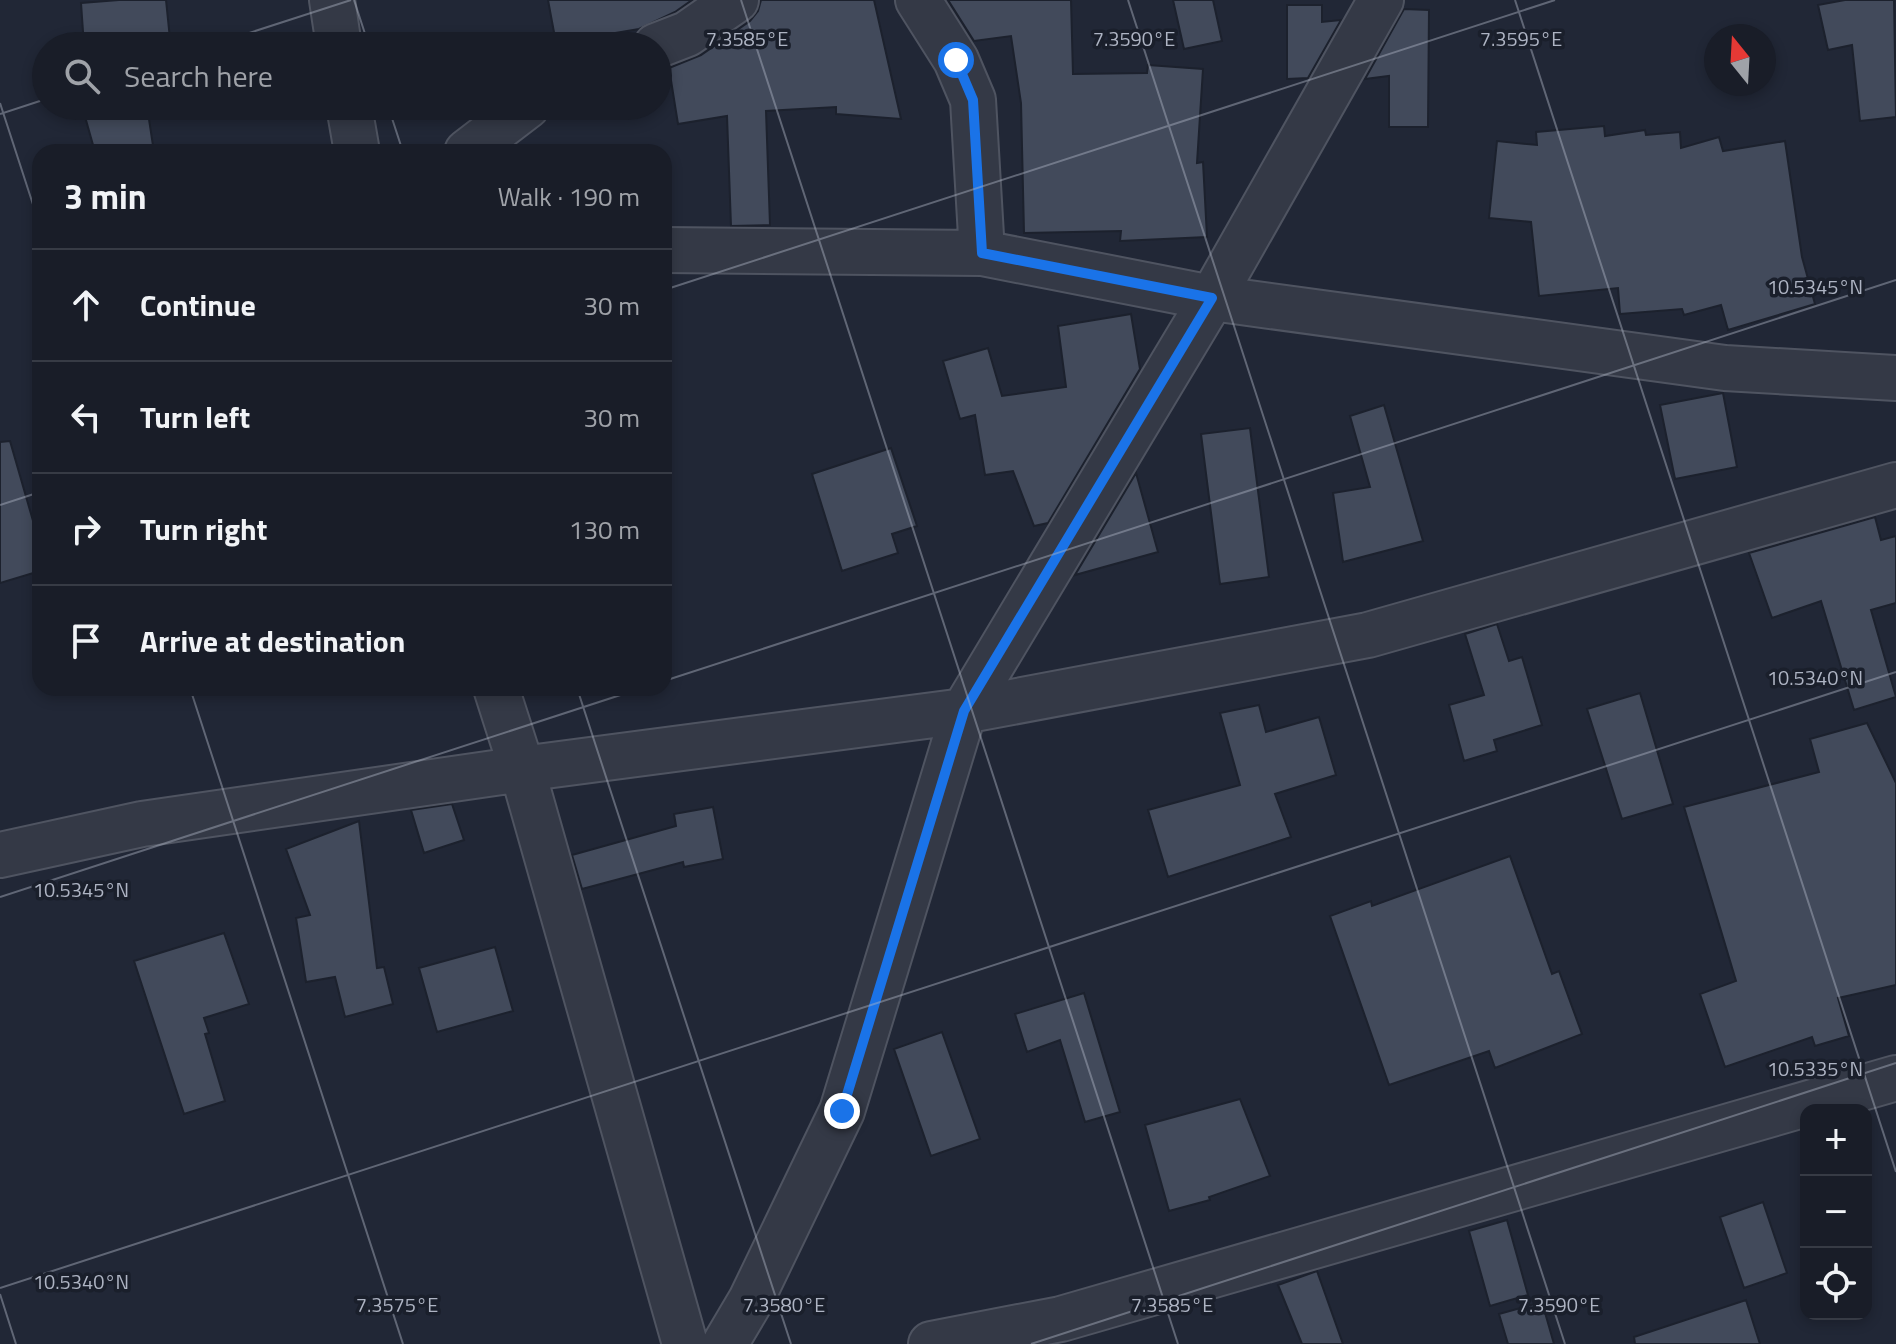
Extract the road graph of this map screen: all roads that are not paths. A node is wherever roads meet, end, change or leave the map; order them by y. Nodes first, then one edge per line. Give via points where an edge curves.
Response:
1 (332, 0) edge
2 (736, 0) edge
3 (918, 0) edge
4 (1381, 0) edge
5 (337, 32) edge
6 (672, 40) edge
7 (351, 120) edge
8 (509, 120) edge
9 (356, 144) edge
10 (477, 144) edge
11 (672, 250) edge
12 (982, 253) junction
13 (1212, 298) junction
14 (1896, 378) edge
15 (1896, 485) edge
16 (499, 696) edge
17 (964, 711) junction
18 (522, 769) junction
19 (0, 855) edge
20 (1896, 1078) edge
21 (1065, 1331) edge
22 (685, 1344) edge
23 (725, 1344) edge
24 (931, 1344) edge

1 - 5 street
2 - 6 street
3 - 12 street via 956,60 973,100
4 - 13 street
7 - 9 street
8 - 10 street
11 - 12 street
12 - 13 street
13 - 14 street via 1725,368
13 - 17 street
15 - 17 street via 1368,635
16 - 18 street
17 - 18 street
17 - 23 street via 842,1111
18 - 19 street via 142,824
18 - 22 street
20 - 21 street
21 - 24 street

